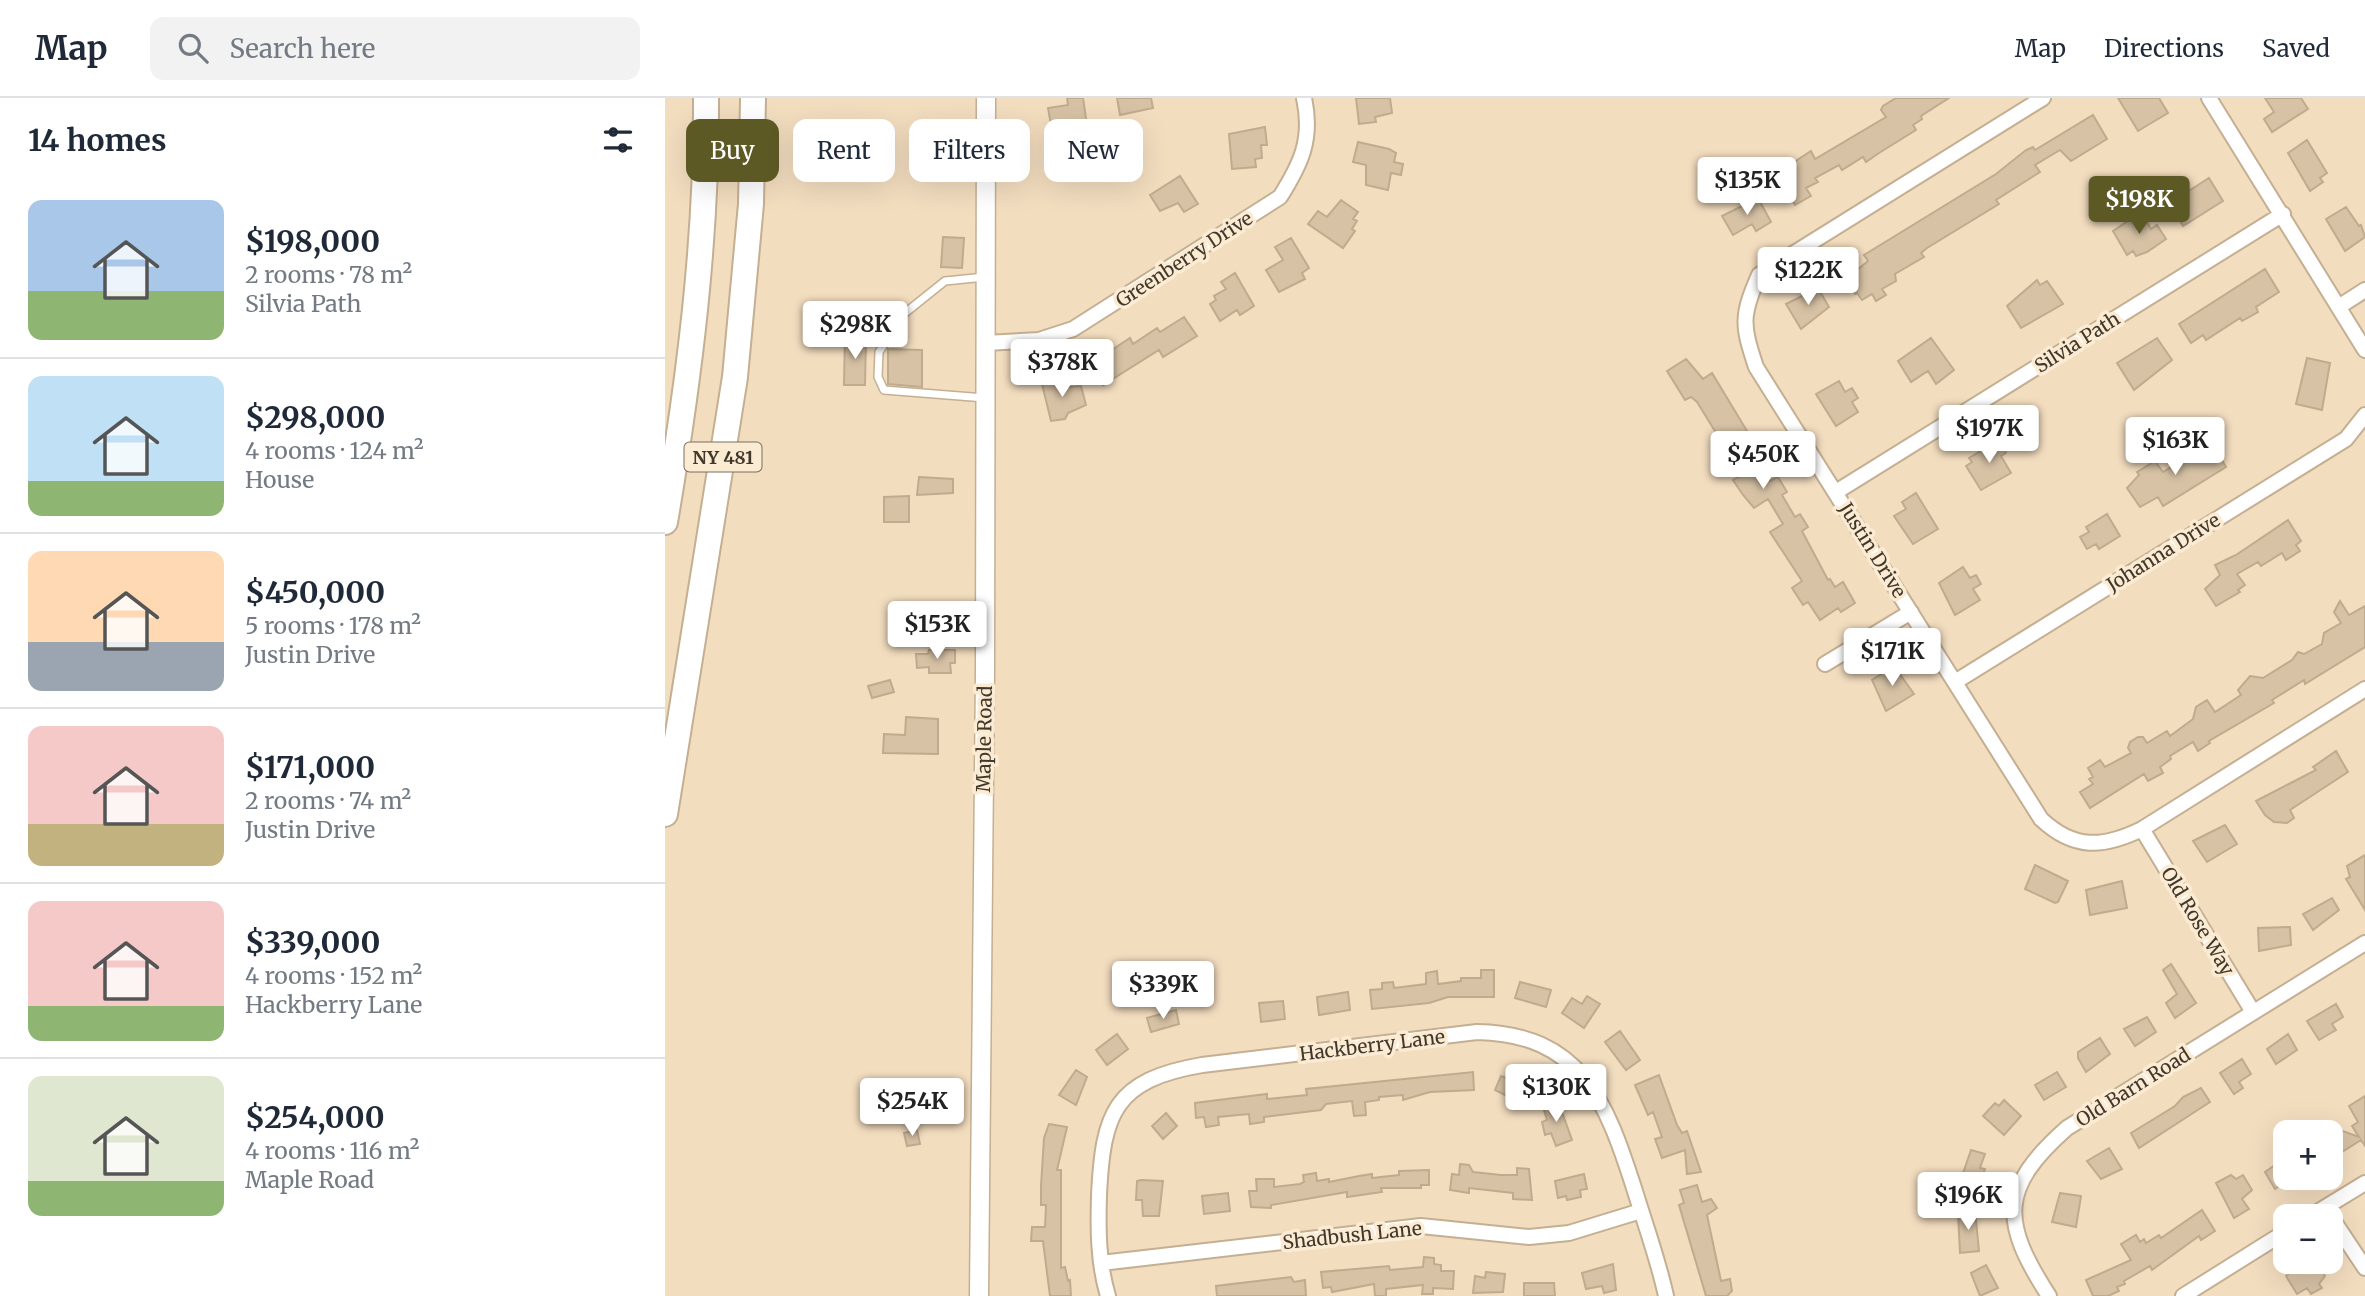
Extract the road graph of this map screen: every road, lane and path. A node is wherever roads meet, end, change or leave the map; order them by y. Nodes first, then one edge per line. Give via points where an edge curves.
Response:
1 (706, 98) edge
2 (753, 98) edge
3 (986, 98) edge
4 (1304, 98) edge
5 (2043, 98) edge
6 (2209, 98) edge
7 (2283, 214) junction
8 (985, 276) junction
9 (2365, 290) edge
10 (2340, 306) junction
11 (985, 343) junction
12 (2365, 350) edge
13 (985, 398) junction
14 (2365, 415) edge
15 (1836, 492) junction
16 (665, 522) edge
17 (1911, 612) junction
18 (1825, 664) dead end
19 (1955, 682) junction
20 (2365, 690) edge
21 (665, 814) edge
22 (2142, 829) junction
23 (2365, 943) edge
24 (2253, 1013) junction
25 (2365, 1183) edge
26 (2341, 1204) edge
27 (1641, 1211) junction
28 (2343, 1235) edge
29 (2273, 1240) edge
30 (1101, 1263) junction
31 (2365, 1268) edge
32 (979, 1296) edge
33 (1108, 1296) edge
34 (1666, 1296) edge
35 (2049, 1296) edge
36 (2183, 1296) edge

1 - 16 highway, NY 481 via 706,167 693,337
2 - 21 highway, NY 481 via 751,204 736,365
3 - 8 street, Maple Road
4 - 11 street, Greenberry Drive via 1308,118 1301,164 1280,197 1073,329 1039,340
5 - 15 street, Justin Drive via 1759,275 1745,306 1744,332 1756,367
6 - 7 street
7 - 10 street
7 - 15 street, Silvia Path
8 - 11 street, Maple Road
8 - 13 lane via 946,281 905,313 879,352 878,377 884,390
9 - 10 street
10 - 12 street
11 - 13 street, Maple Road
13 - 32 street, Maple Road
14 - 19 street, Johanna Drive via 2346,439
15 - 17 street, Justin Drive
17 - 18 street
17 - 19 street, Justin Drive
19 - 22 street, Justin Drive via 2041,819 2055,832 2071,841 2089,843 2116,842
20 - 22 street, Justin Drive
22 - 24 street, Old Rose Way
23 - 24 street, Old Barn Road
24 - 35 street, Old Barn Road via 2067,1128 2037,1155 2024,1174 2014,1210 2017,1234
25 - 26 street
27 - 30 street, Shadbush Lane via 1569,1233 1529,1237 1421,1226
27 - 30 street, Hackberry Lane via 1619,1141 1601,1100 1581,1072 1546,1046 1508,1033 1478,1032 1202,1065 1149,1079 1116,1109 1101,1146
27 - 34 street, Hackberry Lane
28 - 31 street
29 - 36 street
30 - 33 street, Hackberry Lane

